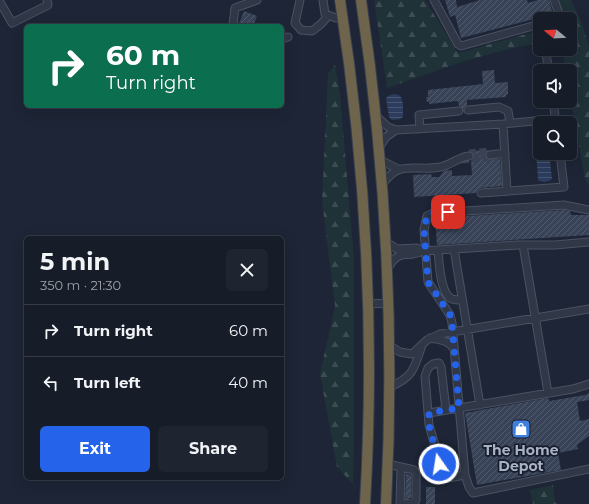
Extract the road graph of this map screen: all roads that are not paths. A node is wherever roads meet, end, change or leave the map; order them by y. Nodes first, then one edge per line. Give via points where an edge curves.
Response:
1 (47, 0) edge
2 (257, 0) edge
3 (300, 0) edge
4 (322, 0) edge
5 (340, 0) edge
6 (361, 0) edge
7 (554, 0) edge
8 (434, 1) edge
9 (0, 2) edge
10 (558, 12) edge
11 (328, 16) junction
12 (342, 16) junction
13 (233, 24) edge
14 (533, 26) edge
15 (468, 110) dead end
16 (459, 111) dead end
17 (376, 116) junction
18 (533, 122) edge
19 (506, 123) junction
20 (420, 129) junction
21 (396, 130) junction
22 (379, 148) junction
23 (505, 152) junction
24 (490, 153) tunnel mouth
25 (467, 155) tunnel mouth
26 (380, 158) junction
27 (561, 160) edge
28 (398, 169) junction
29 (383, 184) junction
30 (507, 191) junction
31 (482, 193) dead end
32 (589, 210) edge
33 (386, 242) junction
34 (589, 242) edge
35 (523, 244) junction
36 (454, 249) junction
37 (424, 250) junction
38 (438, 250) junction
39 (388, 268) junction
40 (462, 300) junction
41 (389, 303) junction
42 (368, 304) junction
43 (589, 309) edge
44 (535, 318) junction
45 (468, 329) junction
46 (453, 332) junction
47 (430, 338) junction
48 (422, 345) junction
49 (390, 346) junction
50 (455, 351) junction
51 (589, 384) edge
52 (390, 387) junction
53 (548, 393) junction
54 (480, 405) junction
55 (459, 408) junction
56 (446, 410) junction
57 (429, 413) junction
58 (388, 464) junction
59 (401, 467) junction
60 (589, 469) edge
61 (466, 475) junction
62 (366, 504) edge
63 (386, 504) edge
64 (400, 504) edge
65 (405, 504) edge

1 - 9 street via 48,5 12,23
2 - 13 street via 235,8
3 - 11 street via 295,23 301,30 312,31
4 - 11 street via 325,14
5 - 12 highway
6 - 17 highway
7 - 10 street
8 - 14 street via 458,44 462,46
11 - 12 street
12 - 42 highway via 356,121 365,223
15 - 19 street via 499,107 508,111
16 - 20 street via 419,115
17 - 21 street via 388,127
17 - 22 highway
18 - 19 street
19 - 20 street
19 - 23 street
20 - 21 street
21 - 22 street via 386,137
22 - 26 highway
23 - 24 street
23 - 30 street
25 - 28 street via 441,167
26 - 28 street
26 - 29 highway
27 - 30 street via 564,188
28 - 29 street via 391,173
29 - 33 highway
30 - 31 street
32 - 37 street via 564,205 433,213 427,216
33 - 37 street via 398,249
33 - 39 highway
34 - 35 street
35 - 36 street
35 - 44 street
36 - 38 street
36 - 40 street
37 - 38 street
37 - 39 street via 417,254 401,254
37 - 46 street via 428,282 450,315
38 - 40 street via 445,291 453,299
39 - 41 highway
40 - 45 street
41 - 42 street
41 - 49 highway
42 - 62 highway
43 - 44 street
44 - 45 street
44 - 53 street
45 - 46 street
45 - 54 street
46 - 47 street
46 - 50 street
47 - 48 street
47 - 50 street via 448,342
48 - 49 street via 409,355
48 - 52 street via 415,367 409,376
49 - 52 highway
50 - 55 street
51 - 53 street
52 - 58 highway
53 - 54 street
54 - 55 street
55 - 56 street
55 - 61 street
56 - 57 street
56 - 57 street via 442,367 439,363 433,364 425,376
57 - 61 street via 429,425 442,479
58 - 59 street
58 - 63 highway
59 - 64 street
59 - 65 street via 414,470 416,474 415,502
60 - 61 street via 473,493

